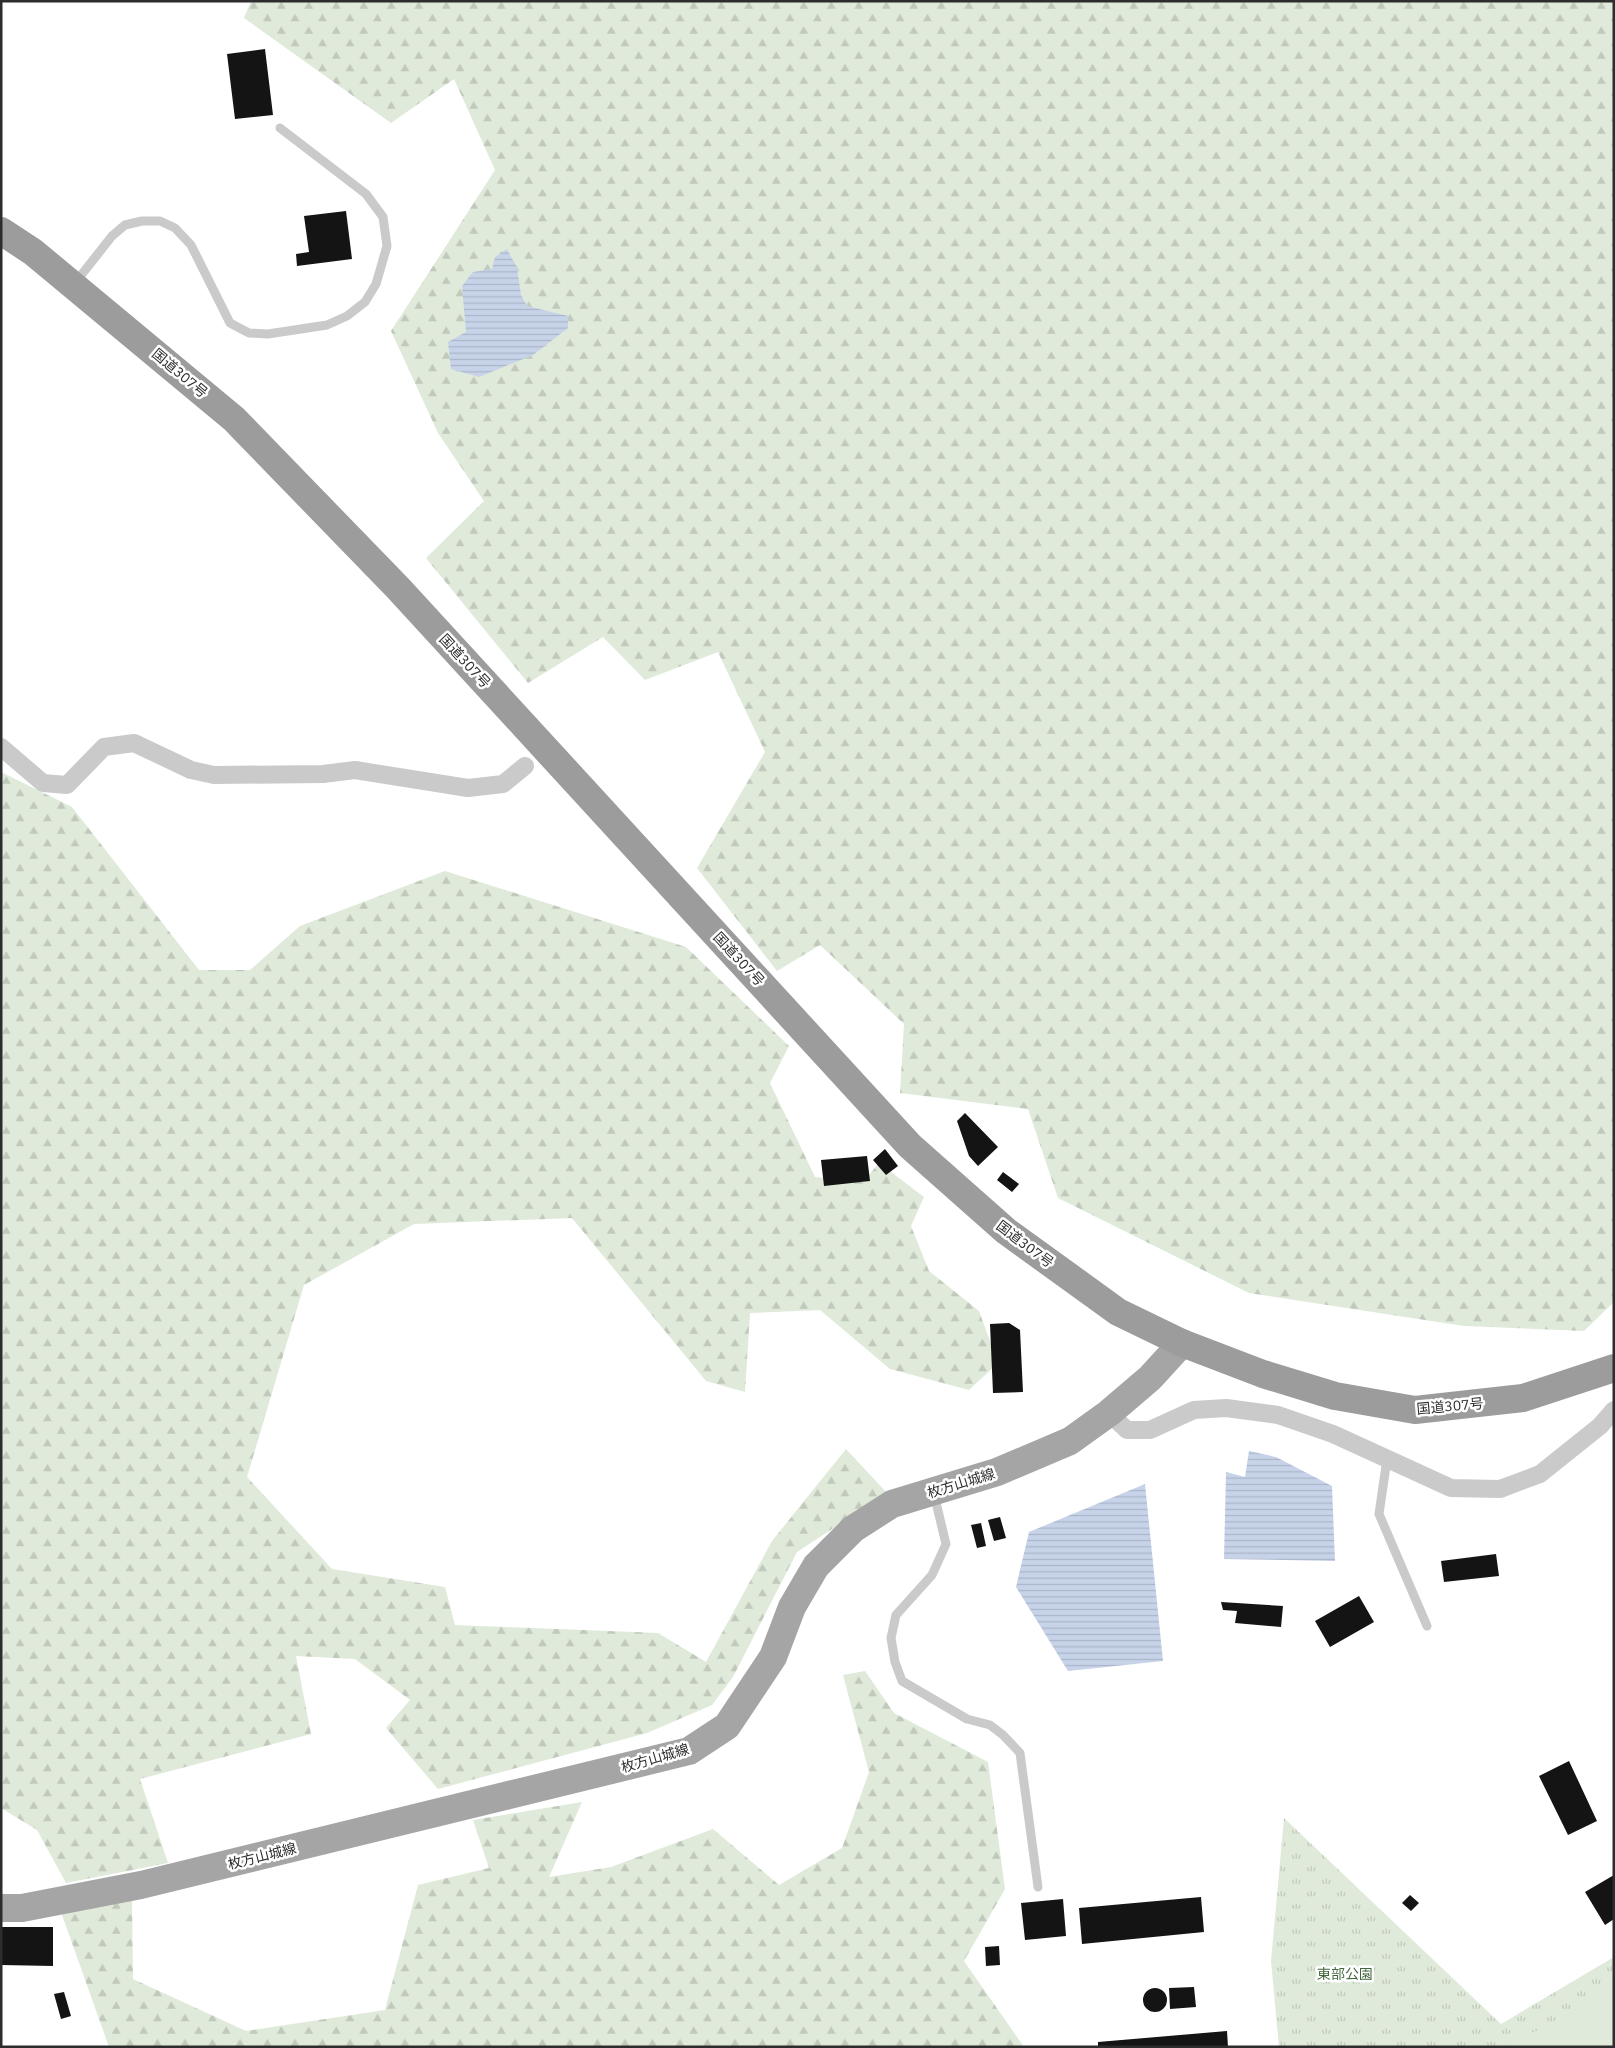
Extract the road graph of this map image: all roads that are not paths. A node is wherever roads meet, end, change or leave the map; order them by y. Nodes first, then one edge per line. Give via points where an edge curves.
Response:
1 (280, 128) dead end
2 (1, 231) edge
3 (73, 285) junction
4 (1, 747) edge
5 (525, 766) dead end
6 (1182, 1344) junction
7 (1614, 1368) edge
8 (1614, 1410) edge
9 (1109, 1413) junction
10 (1387, 1459) junction
11 (933, 1492) junction
12 (1427, 1626) dead end
13 (1038, 1887) dead end
14 (1, 1908) edge

1 - 3 lane via 366,194 383,217 388,246 376,284 366,302 327,325 268,334 250,333 230,323 191,245 175,228 160,222 142,221 126,225 112,236
2 - 3 highway, 国道307号
3 - 6 highway, 国道307号 via 234,418 398,588 910,1146 1006,1231 1118,1312
4 - 5 street via 43,783 68,785 104,747 134,743 191,770 214,775 322,774 355,770 468,788 503,784
6 - 7 highway, 国道307号 via 1335,1396 1416,1410 1522,1398
6 - 9 main road, 枚方山城線 via 1150,1378
8 - 10 street via 1600,1426 1540,1474 1500,1489 1451,1488
9 - 10 street via 1127,1430 1150,1430 1194,1410 1226,1408 1278,1415 1333,1434
9 - 11 main road, 枚方山城線 via 1070,1441 997,1472
10 - 12 lane via 1379,1514
11 - 13 lane via 946,1544 932,1575 896,1615 891,1638 895,1662 902,1681 967,1719 990,1725 1020,1753
11 - 14 main road, 枚方山城線 via 892,1504 853,1529 816,1566 792,1607 773,1657 747,1698 727,1726 688,1751 140,1885 22,1908

